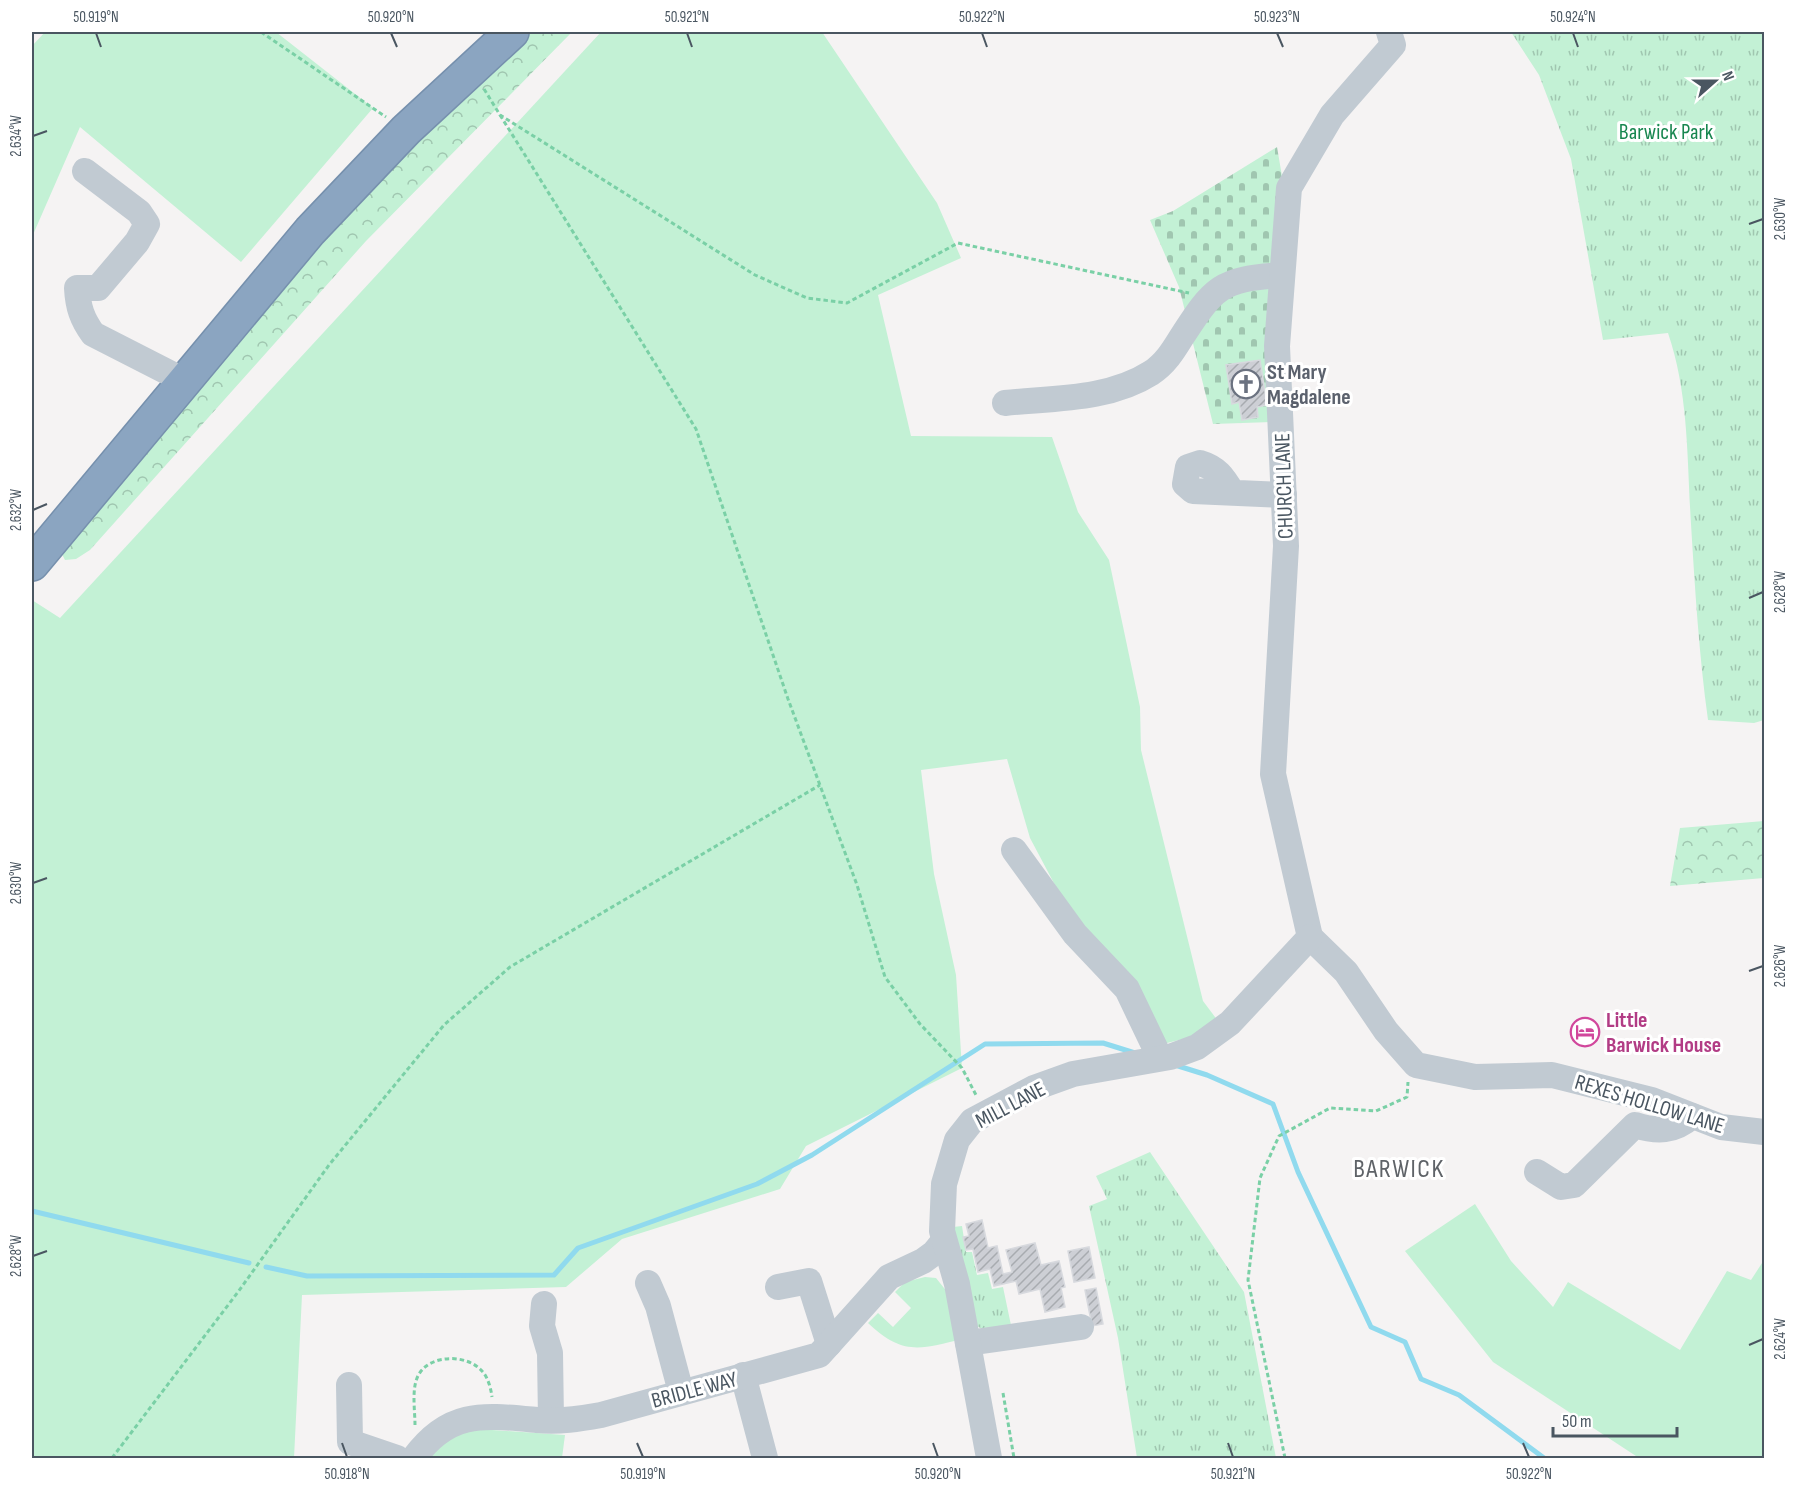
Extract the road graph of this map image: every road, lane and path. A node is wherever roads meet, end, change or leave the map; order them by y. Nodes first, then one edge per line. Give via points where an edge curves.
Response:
1 (261, 32) edge
2 (512, 32) edge
3 (1389, 32) edge
4 (471, 70) junction
5 (501, 115) junction
6 (406, 130) junction
7 (85, 171) dead end
8 (1282, 275) junction
9 (1198, 291) dead end
10 (185, 381) junction
11 (1005, 403) dead end
12 (1232, 492) dead end
13 (1284, 495) junction
14 (32, 564) edge
15 (820, 785) junction
16 (1014, 850) dead end
17 (1310, 937) junction
18 (1160, 1058) junction
19 (1410, 1058) junction
20 (985, 1113) junction
21 (1692, 1116) junction
22 (1764, 1132) edge
23 (1537, 1172) dead end
24 (943, 1242) junction
25 (648, 1283) dead end
26 (778, 1287) dead end
27 (544, 1304) dead end
28 (1081, 1327) dead end
29 (968, 1343) junction
30 (829, 1344) junction
31 (743, 1375) junction
32 (349, 1385) dead end
33 (681, 1392) junction
34 (1003, 1393) dead end
35 (495, 1416) junction
36 (551, 1420) junction
37 (418, 1452) edge
38 (112, 1458) edge
39 (397, 1458) edge
40 (765, 1458) edge
41 (989, 1458) edge
42 (1014, 1458) edge
43 (1285, 1458) edge

1 - 6 path
2 - 4 highway
3 - 8 street, CHURCH LANE via 1393,45 1332,115 1289,188
4 - 5 path
4 - 6 highway
5 - 9 path via 755,275 807,298 848,303 958,243 1189,293
5 - 15 path via 696,429
6 - 10 highway via 310,231
7 - 10 street via 139,212 147,224 138,242 98,288 77,288 83,320 93,334
8 - 11 street via 1224,285 1206,300 1168,359 1133,384 1085,395
8 - 13 street, CHURCH LANE via 1278,346
10 - 14 highway
12 - 13 street
13 - 17 street, CHURCH LANE via 1286,546 1273,774
15 - 20 path via 885,977 920,1024 962,1068
15 - 38 path via 510,967 444,1025 329,1165
16 - 18 street via 1075,934 1127,989
17 - 18 street, MILL LANE via 1230,1023 1197,1047
17 - 19 street, REXES HOLLOW LANE via 1346,972
18 - 20 street, MILL LANE via 1073,1074 1034,1088
19 - 21 street, REXES HOLLOW LANE via 1416,1065 1475,1077 1552,1075 1642,1097
19 - 43 path via 1407,1096 1376,1111 1330,1108 1279,1136 1260,1178 1248,1280
20 - 24 street, MILL LANE via 962,1134 949,1161 942,1214
21 - 22 street, REXES HOLLOW LANE via 1721,1127
21 - 23 street via 1673,1129 1653,1131 1635,1125 1574,1185 1561,1187
24 - 29 street, MILL LANE via 957,1284
24 - 30 street, BRIDLE WAY via 923,1261 889,1277
25 - 33 street
26 - 30 street via 809,1281
27 - 36 street via 542,1326 550,1353
28 - 29 street
29 - 41 street, MILL LANE
30 - 31 street, BRIDLE WAY via 819,1355
31 - 33 street, BRIDLE WAY
31 - 40 street
32 - 39 street via 350,1442
33 - 36 street, BRIDLE WAY via 601,1415
34 - 42 path
35 - 36 street, BRIDLE WAY
35 - 37 street, BRIDLE WAY via 462,1419 444,1428
35 - 37 path via 491,1389 483,1371 468,1361 431,1362 415,1385

